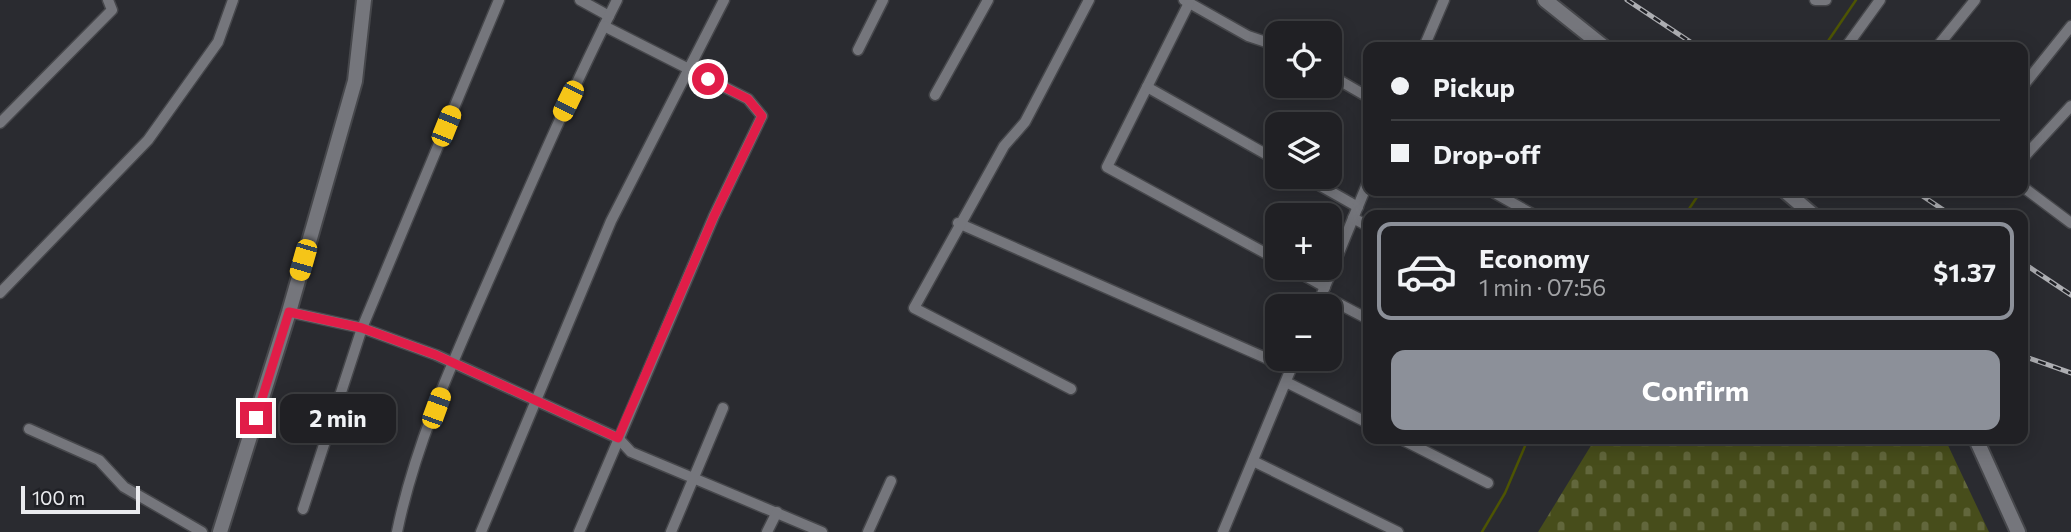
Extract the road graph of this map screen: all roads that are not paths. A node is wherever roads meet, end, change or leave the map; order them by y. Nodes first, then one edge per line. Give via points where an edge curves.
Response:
1 (108, 0) edge
2 (233, 0) edge
3 (364, 0) edge
4 (499, 0) edge
5 (580, 0) edge
6 (617, 0) edge
7 (724, 0) edge
8 (883, 0) edge
9 (988, 0) edge
10 (1089, 0) edge
11 (1444, 0) edge
12 (1545, 0) edge
13 (1880, 0) edge
14 (1975, 0) edge
15 (1186, 2) edge
16 (606, 21) junction
17 (2071, 26) edge
18 (1265, 42) edge
19 (1426, 42) edge
20 (1598, 42) edge
21 (1850, 42) edge
22 (1941, 42) edge
23 (858, 50) dead end
24 (688, 69) junction
25 (2028, 80) edge
26 (1342, 82) edge
27 (1147, 87) junction
28 (1363, 94) edge
29 (935, 95) dead end
30 (2071, 106) edge
31 (0, 123) edge
32 (2028, 153) edge
33 (1265, 154) edge
34 (1326, 189) edge
35 (2028, 191) edge
36 (1363, 194) edge
37 (1500, 196) edge
38 (1791, 196) edge
39 (1358, 207) junction
40 (1525, 210) edge
41 (1808, 210) edge
42 (1353, 218) junction
43 (958, 223) junction
44 (1363, 223) edge
45 (2071, 223) edge
46 (1265, 253) edge
47 (1308, 280) edge
48 (1323, 291) junction
49 (0, 293) edge
50 (1322, 294) edge
51 (289, 312) junction
52 (1363, 316) edge
53 (362, 328) junction
54 (1265, 352) edge
55 (453, 363) junction
56 (1290, 371) edge
57 (1286, 382) junction
58 (1071, 390) dead end
59 (537, 399) junction
60 (723, 408) dead end
61 (1363, 420) edge
62 (29, 429) dead end
63 (618, 438) junction
64 (1411, 444) edge
65 (1978, 444) edge
66 (1253, 461) junction
67 (695, 478) junction
68 (891, 481) dead end
69 (1488, 483) dead end
70 (303, 509) dead end
71 (777, 512) junction
72 (202, 532) edge
73 (220, 532) edge
74 (397, 532) edge
75 (481, 532) edge
76 (579, 532) edge
77 (671, 532) edge
78 (767, 532) edge
79 (822, 532) edge
80 (868, 532) edge
81 (1223, 532) edge
82 (1398, 532) edge
83 (2018, 532) edge

1 - 31 street via 112,10
2 - 49 street via 218,42 148,140
3 - 51 street via 355,81
4 - 53 street
5 - 16 street
6 - 16 street
7 - 24 street
8 - 23 street
9 - 29 street
10 - 43 street via 1025,122 1008,140
11 - 19 street
12 - 20 street
13 - 21 street
14 - 22 street
15 - 18 street
15 - 27 street
16 - 24 street
16 - 55 street
17 - 25 street
24 - 59 street via 611,221
24 - 63 street via 748,99 762,116
26 - 28 street
27 - 33 street
27 - 46 street via 1108,167
30 - 32 street
34 - 39 street
35 - 45 street
36 - 39 street
37 - 40 street
38 - 41 street
39 - 42 street
42 - 44 street
42 - 48 street
43 - 54 street
43 - 58 street via 914,308
47 - 48 street
48 - 50 street
48 - 52 street
51 - 53 street
51 - 73 street
53 - 55 street
53 - 70 street
55 - 59 street
55 - 74 street
56 - 57 street
57 - 61 street
57 - 66 street
59 - 63 street
59 - 75 street
60 - 67 street
62 - 72 street via 99,460 124,486
63 - 67 street via 631,452
63 - 76 street
64 - 69 street
65 - 83 street
66 - 81 street
66 - 82 street
67 - 71 street
67 - 77 street
68 - 80 street
71 - 78 street
71 - 79 street

